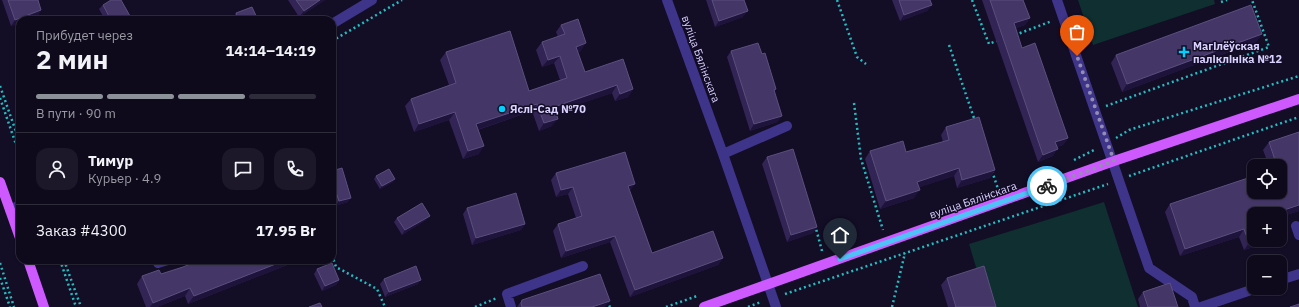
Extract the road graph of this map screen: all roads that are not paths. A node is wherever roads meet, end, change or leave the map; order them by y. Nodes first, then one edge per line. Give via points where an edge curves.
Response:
1 (372, 0) edge
2 (667, 0) edge
3 (1058, 0) edge
4 (336, 22) edge
5 (1299, 99) edge
6 (787, 126) dead end
7 (723, 154) junction
8 (1114, 161) junction
9 (0, 182) edge
10 (16, 206) edge
11 (10, 210) junction
12 (16, 227) edge
13 (29, 264) edge
14 (583, 266) dead end
15 (1299, 274) edge
16 (1287, 278) edge
17 (768, 284) junction
18 (1247, 291) edge
19 (774, 303) edge
20 (44, 307) edge
21 (511, 307) edge
22 (704, 307) edge
23 (1195, 307) edge
24 (1201, 307) edge

1 - 4 street
2 - 7 street, вуліца Бялінскага
3 - 8 street
5 - 8 main road, вуліца Бялінскага
6 - 7 street
7 - 17 street, вуліца Бялінскага
8 - 17 main road, вуліца Бялінскага
8 - 23 street via 1149,268 1192,297
9 - 11 main road
10 - 11 street
11 - 12 main road
13 - 20 main road
14 - 21 street via 507,294
15 - 16 street
17 - 19 street, вуліца Бялінскага
17 - 22 main road, вуліца Бялінскага
18 - 24 street

